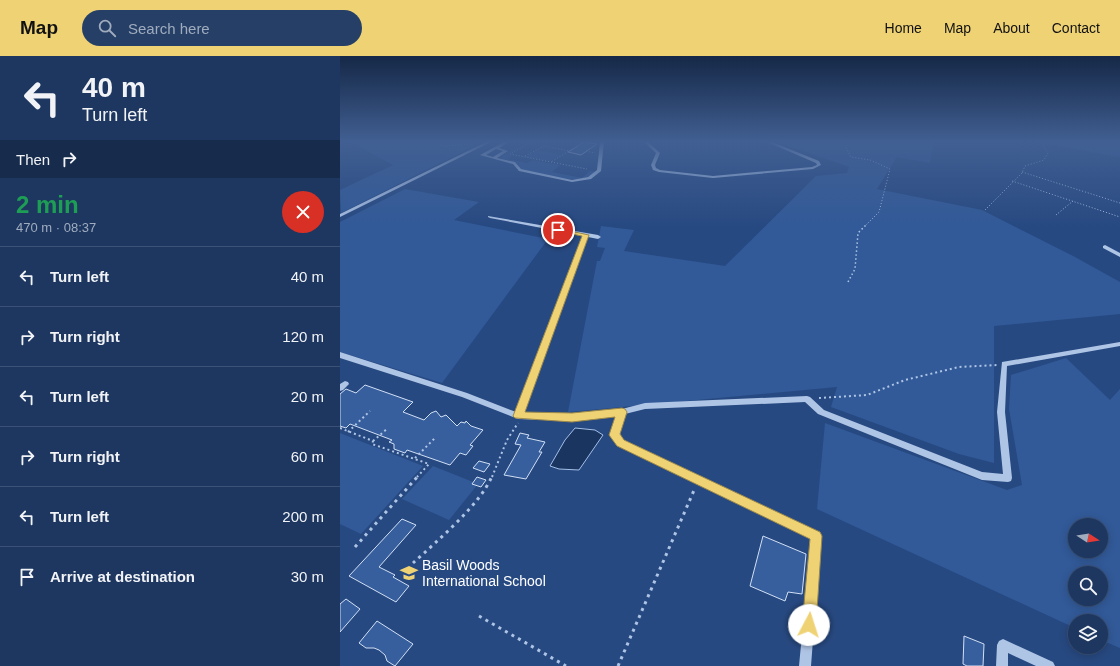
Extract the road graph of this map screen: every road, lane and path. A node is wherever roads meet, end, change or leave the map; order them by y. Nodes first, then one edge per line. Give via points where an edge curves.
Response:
1 (432, 170) edge
2 (522, 170) edge
3 (599, 170) edge
4 (658, 170) edge
5 (786, 170) edge
6 (890, 170) edge
7 (1022, 172) joint
8 (1012, 181) junction
9 (1073, 200) junction
10 (1120, 203) edge
11 (985, 210) dead end
12 (1056, 215) dead end
13 (340, 216) edge
14 (490, 217) dead end
15 (1120, 217) edge
16 (586, 235) junction
17 (598, 237) dead end
18 (1105, 247) dead end
19 (1120, 255) edge
20 (848, 282) dead end
21 (1120, 344) edge
22 (340, 355) edge
23 (1004, 364) junction
24 (807, 399) junction
25 (370, 411) dead end
26 (622, 412) junction
27 (521, 416) junction
28 (340, 428) edge
29 (388, 428) dead end
30 (348, 432) junction
31 (435, 438) dead end
32 (373, 441) junction
33 (414, 459) junction
34 (699, 480) junction
35 (355, 547) dead end
36 (413, 564) dead end
37 (479, 616) dead end
38 (566, 666) edge
39 (618, 666) edge
40 (805, 666) edge
41 (1002, 666) edge
42 (1049, 666) edge

1 - 13 street
2 - 3 street via 577,181 594,176
4 - 5 street via 714,177
6 - 20 path via 879,212 858,233 855,269
7 - 8 path
7 - 10 path
8 - 9 path
8 - 11 path
9 - 12 path
9 - 15 path
14 - 16 street
16 - 17 street
16 - 27 street
18 - 19 street
21 - 23 street
22 - 27 street
23 - 24 path via 958,367 905,380 867,395
23 - 24 street via 1001,412 1008,478 982,476 820,412
24 - 26 street via 645,406
25 - 30 path
26 - 27 street via 572,418
26 - 34 street via 614,435 616,439
27 - 36 path via 507,440 488,486 450,530
28 - 30 path
29 - 32 path
30 - 32 path
31 - 33 path
32 - 33 path via 372,444
33 - 35 path via 429,464
34 - 39 path
34 - 40 street via 816,536
37 - 38 path
41 - 42 street via 1003,645

